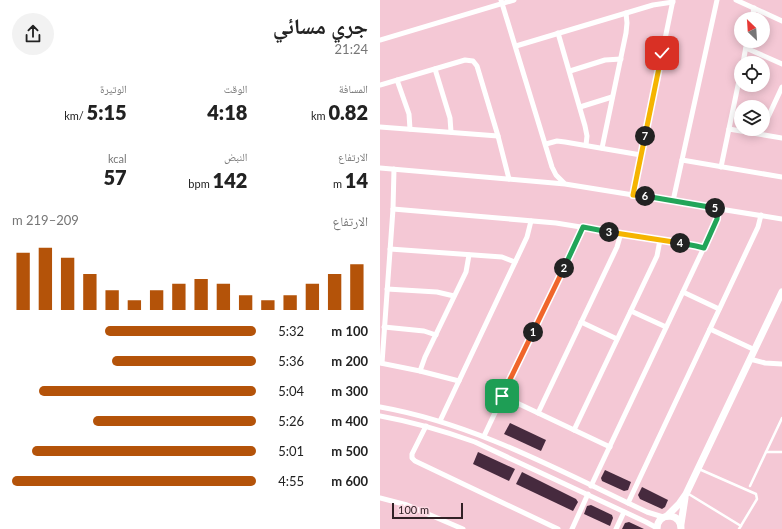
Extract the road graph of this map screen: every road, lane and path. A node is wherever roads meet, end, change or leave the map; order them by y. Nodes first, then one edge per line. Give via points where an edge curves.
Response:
1 (514, 0) edge
2 (717, 0) edge
3 (736, 0) edge
4 (673, 1) edge
5 (501, 2) edge
6 (754, 8) junction
7 (753, 12) edge
8 (626, 13) junction
9 (782, 21) edge
10 (558, 33) junction
11 (380, 40) edge
12 (516, 46) junction
13 (746, 48) joint
14 (744, 56) edge
15 (621, 59) junction
16 (782, 64) edge
17 (435, 69) junction
18 (570, 71) junction
19 (397, 80) junction
20 (380, 85) edge
21 (782, 87) edge
22 (737, 92) edge
23 (612, 97) junction
24 (580, 107) junction
25 (770, 113) edge
26 (380, 127) edge
27 (410, 129) junction
28 (729, 129) junction
29 (734, 129) edge
30 (452, 132) junction
31 (770, 134) edge
32 (498, 136) junction
33 (782, 138) edge
34 (546, 144) junction
35 (586, 145) junction
36 (602, 148) junction
37 (641, 155) junction
38 (682, 160) junction
39 (721, 167) junction
40 (380, 168) edge
41 (394, 169) junction
42 (782, 177) edge
43 (509, 179) junction
44 (565, 184) junction
45 (633, 195) junction
46 (673, 201) junction
47 (718, 208) junction
48 (393, 209) junction
49 (761, 215) junction
50 (782, 219) edge
51 (531, 221) junction
52 (583, 227) junction
53 (621, 234) junction
54 (660, 240) junction
55 (704, 248) junction
56 (390, 249) junction
57 (469, 255) junction
58 (515, 262) junction
59 (387, 289) junction
60 (683, 292) junction
61 (782, 292) edge
62 (454, 296) junction
63 (719, 309) junction
64 (631, 311) junction
65 (581, 322) junction
66 (384, 327) junction
67 (666, 327) junction
68 (710, 329) junction
69 (436, 335) junction
70 (617, 339) junction
71 (755, 350) junction
72 (750, 360) junction
73 (381, 363) edge
74 (782, 364) edge
75 (420, 371) junction
76 (459, 381) junction
77 (502, 396) junction
78 (380, 407) edge
79 (404, 412) junction
80 (538, 413) junction
81 (380, 416) edge
82 (782, 418) edge
83 (402, 420) junction
84 (440, 421) junction
85 (426, 426) junction
86 (574, 430) junction
87 (484, 436) junction
88 (610, 446) junction
89 (766, 452) junction
90 (782, 452) edge
91 (699, 469) junction
92 (591, 486) junction
93 (750, 486) dead end
94 (687, 493) junction
95 (588, 494) junction
96 (380, 498) edge
97 (628, 503) junction
98 (640, 509) junction
99 (624, 512) junction
100 (665, 516) junction
101 (636, 517) junction
102 (682, 527) edge
103 (740, 528) edge
104 (463, 529) edge
105 (558, 529) edge
106 (572, 529) edge
107 (616, 529) edge
108 (657, 529) edge

1 - 5 street
2 - 38 street
3 - 6 street
4 - 8 street
4 - 37 street
5 - 11 street
5 - 12 street
6 - 7 street
6 - 9 street
8 - 10 street
8 - 15 street via 627,28
10 - 12 street
10 - 18 street
12 - 34 street
13 - 14 street
13 - 16 street
15 - 18 street via 605,60
15 - 23 street
17 - 19 street
17 - 30 street
17 - 32 street via 465,60 477,66
18 - 24 street
19 - 20 street
19 - 27 street via 409,114
21 - 25 street
22 - 28 street
23 - 24 street
23 - 36 street
24 - 35 street via 587,131
26 - 27 street
27 - 30 street
28 - 29 street
28 - 39 street
30 - 32 street
31 - 33 street
32 - 43 street
34 - 35 street via 561,141
34 - 44 street via 554,171
35 - 36 street
36 - 37 street
37 - 45 street
38 - 39 street
38 - 46 street
39 - 42 street
40 - 41 street
41 - 43 street
41 - 48 street
43 - 44 street
44 - 45 street
45 - 46 street
46 - 47 street
47 - 49 street
47 - 55 street via 717,219
48 - 51 street
48 - 56 street
49 - 50 street
49 - 63 street via 758,227
51 - 52 street
51 - 58 street via 529,233
52 - 53 street
52 - 77 street
53 - 54 street
53 - 65 street
54 - 55 street
54 - 64 street via 657,256
55 - 60 street
56 - 57 street
56 - 59 street
57 - 58 street
57 - 62 street via 467,268
58 - 76 street
59 - 62 street via 431,291
59 - 66 street
60 - 63 street
60 - 67 street
61 - 71 street
62 - 69 street
63 - 68 street
64 - 67 street
64 - 70 street
65 - 70 street
65 - 80 street
66 - 69 street via 424,331
66 - 73 street
67 - 88 street
68 - 71 street
68 - 97 street
69 - 75 street
70 - 86 street
71 - 72 street
72 - 74 street
72 - 91 street
73 - 75 street
75 - 76 street
76 - 84 street
77 - 80 street
77 - 87 street
78 - 79 street
79 - 83 street
79 - 84 street
80 - 86 street
81 - 83 street
82 - 89 lane
83 - 85 street
84 - 87 street
85 - 95 street via 490,448
85 - 105 street via 412,454 415,461
86 - 88 street
87 - 92 street
88 - 92 street
89 - 90 lane
89 - 93 lane
91 - 94 street
91 - 103 lane via 756,494 757,499
92 - 97 street
94 - 100 street
94 - 102 street via 682,513
94 - 103 lane
95 - 99 street
95 - 106 street
96 - 104 street via 407,505
97 - 98 street
98 - 100 street via 652,515
98 - 101 street
99 - 101 street
99 - 107 street
100 - 102 street via 676,517
100 - 108 street via 658,523
101 - 108 street

